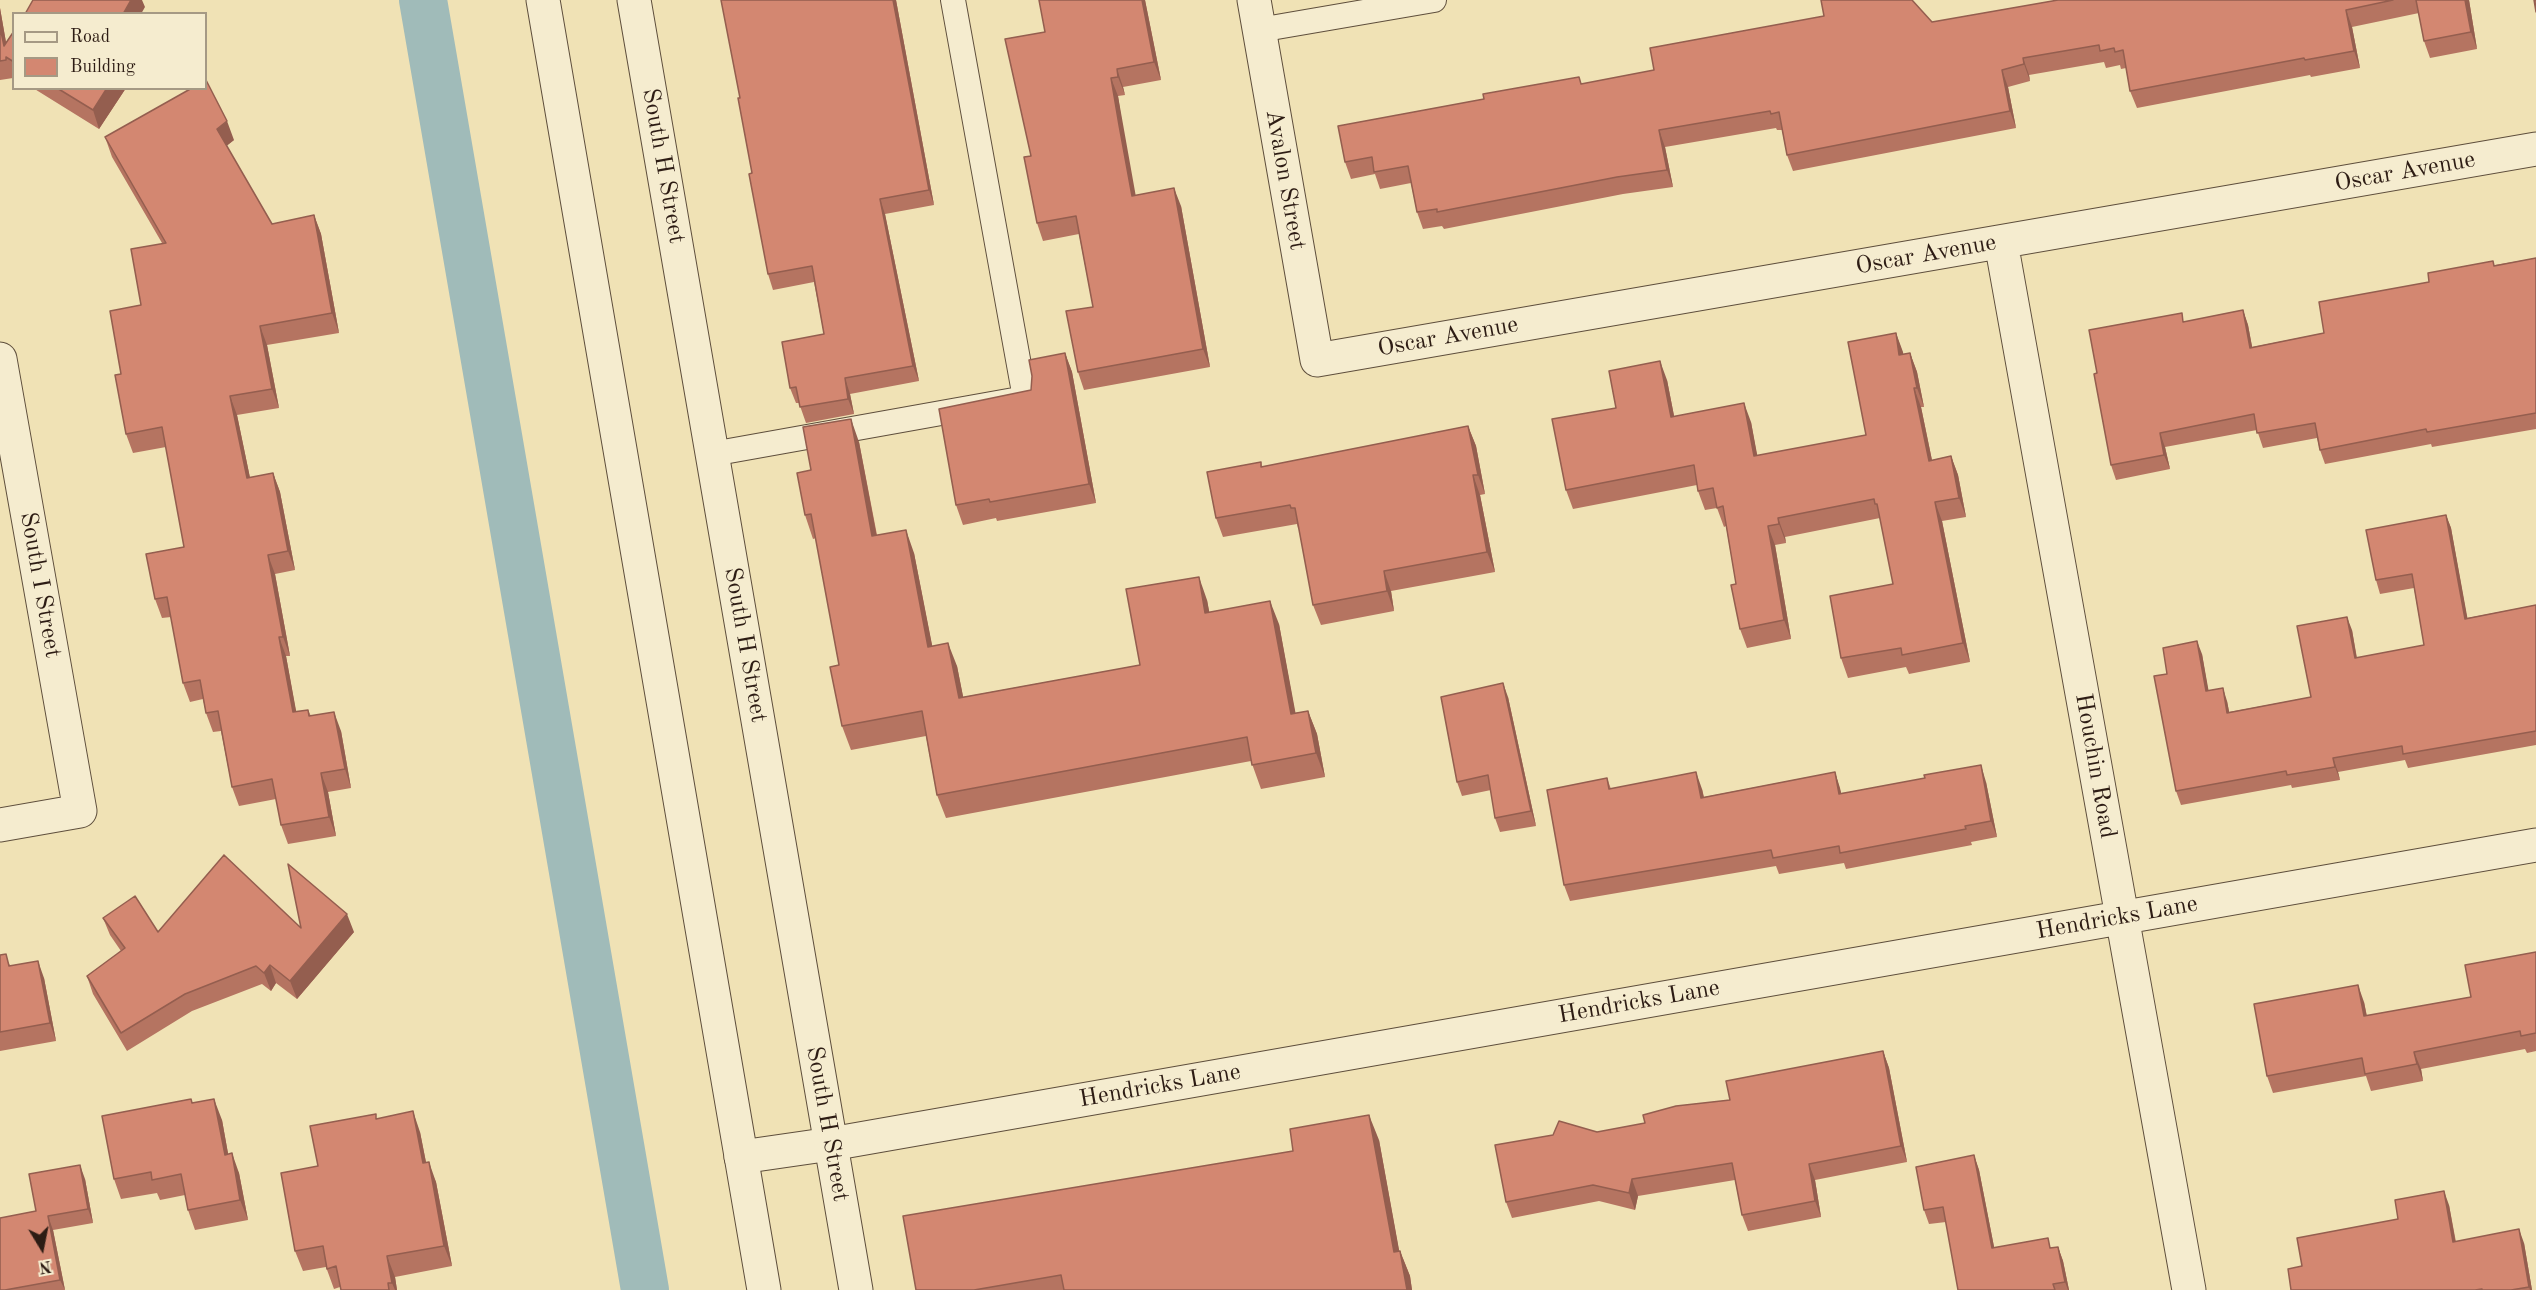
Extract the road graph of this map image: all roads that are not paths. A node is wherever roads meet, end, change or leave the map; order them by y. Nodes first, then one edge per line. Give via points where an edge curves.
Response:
1 (543, 0) edge
2 (634, 0) edge
3 (953, 0) edge
4 (1434, 0) edge
5 (1257, 15) edge
6 (2536, 149) edge
7 (2001, 242) junction
8 (0, 358) edge
9 (1317, 360) joint
10 (712, 454) junction
11 (0, 825) edge
12 (2536, 845) edge
13 (2122, 918) junction
14 (831, 1144) junction
15 (741, 1157) junction
16 (764, 1290) edge
17 (856, 1290) edge
18 (2189, 1290) edge

1 - 15 street
2 - 10 street, South H Street
3 - 10 lane via 1025,398
4 - 5 lane
5 - 9 street, Avalon Street
6 - 7 street, Oscar Avenue
7 - 9 street, Oscar Avenue
7 - 13 street, Houchin Road
8 - 11 street, South I Street via 80,811
10 - 14 street, South H Street
12 - 13 street, Hendricks Lane
13 - 14 street, Hendricks Lane
13 - 18 street, Houchin Road
14 - 15 street, Hendricks Lane
14 - 17 street, South H Street
15 - 16 street

